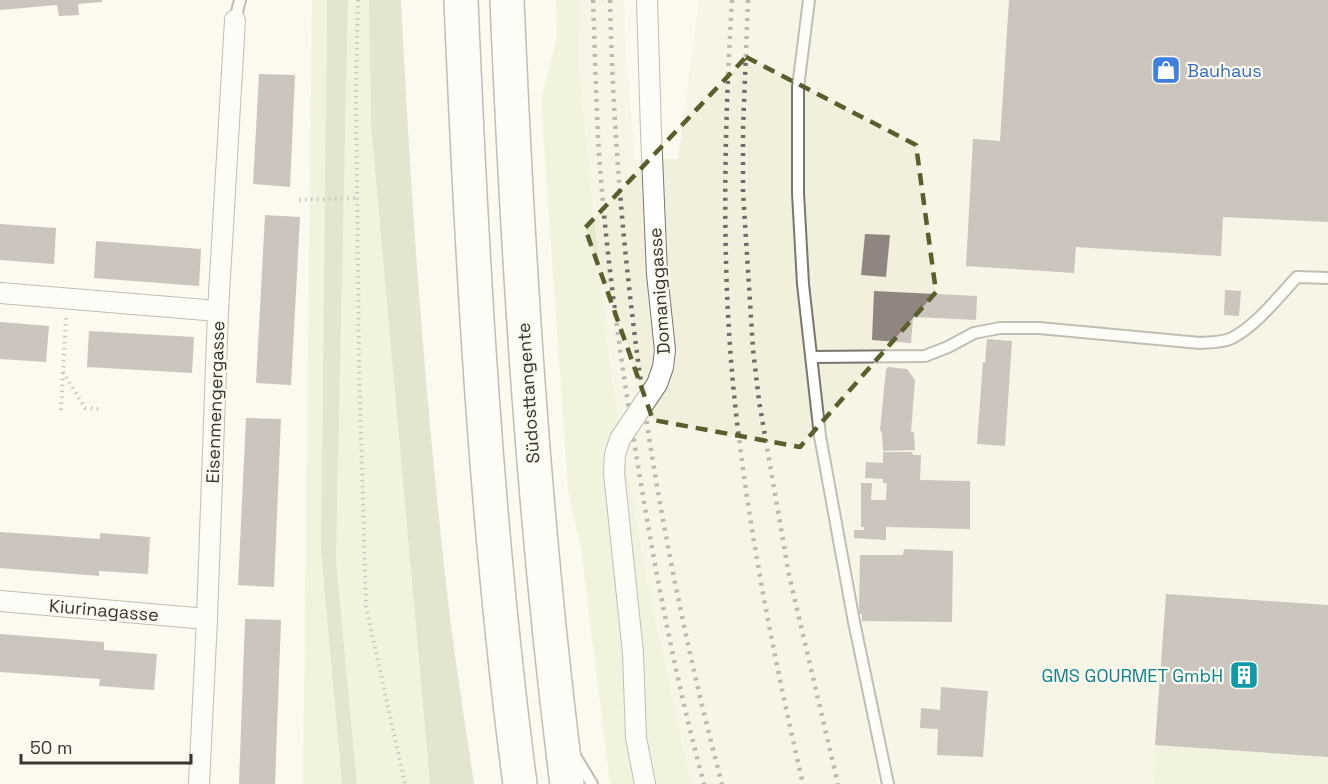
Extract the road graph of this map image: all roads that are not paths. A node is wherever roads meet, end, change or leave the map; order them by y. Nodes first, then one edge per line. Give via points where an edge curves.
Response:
1 (240, 0) edge
2 (461, 0) edge
3 (507, 0) edge
4 (647, 0) edge
5 (809, 0) edge
6 (235, 20) joint
7 (1328, 278) edge
8 (0, 293) edge
9 (218, 310) junction
10 (812, 357) junction
11 (0, 602) edge
12 (207, 620) junction
13 (560, 731) junction
14 (199, 784) edge
15 (520, 784) edge
16 (567, 784) edge
17 (592, 784) edge
18 (645, 784) edge
19 (888, 784) edge

1 - 6 lane
2 - 15 highway via 483,420
3 - 13 highway, Südosttangente via 529,415
4 - 18 street, Domaniggasse, bridge via 657,273 665,350 657,384 620,439 614,473 633,653 636,738
5 - 10 lane via 798,87 798,193
6 - 9 street, Eisenmengergasse
7 - 10 lane via 1297,277 1258,318 1224,341 1200,343 1000,328 974,333 925,356
8 - 9 street
9 - 12 street, Eisenmengergasse
10 - 19 lane via 820,436 840,549
11 - 12 street, Kiurinagasse
12 - 14 street, Eisenmengergasse
13 - 16 highway, Südosttangente
13 - 17 lane

